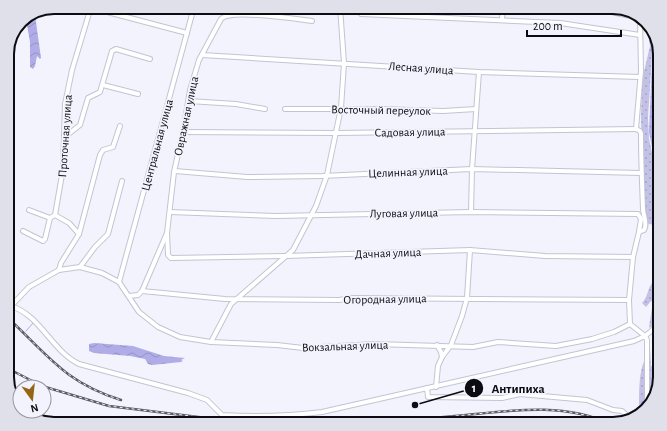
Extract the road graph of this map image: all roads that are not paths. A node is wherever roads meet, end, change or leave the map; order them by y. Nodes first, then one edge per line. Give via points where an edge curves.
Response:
1 (89, 14) edge
2 (115, 14) edge
3 (192, 14) edge
4 (340, 14) joint
5 (346, 14) dead end
6 (361, 14) dead end
7 (503, 14) edge
8 (502, 19) junction
9 (312, 21) dead end
10 (640, 25) edge
11 (187, 33) junction
12 (640, 35) junction
13 (202, 55) junction
14 (150, 58) dead end
15 (344, 62) junction
16 (479, 72) junction
17 (640, 77) junction
18 (103, 85) junction
19 (138, 94) dead end
20 (189, 101) junction
21 (341, 108) junction
22 (265, 109) dead end
23 (285, 109) dead end
24 (476, 109) junction
25 (120, 126) dead end
26 (636, 129) junction
27 (475, 131) junction
28 (183, 132) junction
29 (336, 133) junction
30 (66, 136) junction
31 (472, 169) junction
32 (175, 170) junction
33 (641, 173) junction
34 (327, 175) junction
35 (122, 181) dead end
36 (30, 210) dead end
37 (170, 212) junction
38 (471, 212) junction
39 (311, 214) junction
40 (55, 215) junction
41 (50, 218) junction
42 (23, 231) dead end
43 (639, 232) junction
44 (167, 233) junction
45 (79, 234) junction
46 (470, 250) junction
47 (286, 256) junction
48 (633, 257) junction
49 (80, 267) junction
50 (59, 270) junction
51 (119, 282) junction
52 (142, 291) junction
53 (129, 296) junction
54 (237, 298) junction
55 (467, 298) junction
56 (629, 300) junction
57 (14, 301) edge
58 (14, 307) edge
59 (630, 324) junction
60 (653, 330) edge
61 (645, 336) junction
62 (211, 342) junction
63 (437, 345) junction
64 (451, 345) junction
65 (442, 357) junction
66 (436, 387) junction
67 (427, 388) junction
68 (647, 398) edge
69 (626, 415) edge

1 - 30 street, Проточная улица via 65,104
2 - 11 street
3 - 11 street, Центральная улица
4 - 5 street
4 - 15 street
6 - 8 street
7 - 8 street
8 - 12 street via 560,23
9 - 13 street, Овражная улица via 270,16 225,15
10 - 12 street
11 - 51 street, Центральная улица
12 - 17 street
13 - 15 street, Лесная улица
13 - 20 street, Овражная улица via 190,90
14 - 18 street via 114,50
15 - 16 street, Лесная улица
15 - 21 street
16 - 17 street, Лесная улица
16 - 24 street
17 - 26 street
18 - 19 street
18 - 30 street via 100,92 88,98 80,125
20 - 22 street
20 - 28 street, Овражная улица
21 - 23 street, Восточный переулок
21 - 24 street, Восточный переулок via 443,111
21 - 29 street
24 - 27 street
25 - 45 street via 113,147 103,150 100,155
26 - 27 street, Садовая улица
26 - 33 street via 641,134
27 - 29 street, Садовая улица
27 - 31 street
28 - 29 street, Садовая улица
28 - 32 street, Овражная улица
29 - 34 street
30 - 40 street, Проточная улица
31 - 33 street, Целинная улица
31 - 34 street, Целинная улица
31 - 38 street
32 - 34 street, Целинная улица via 247,177
32 - 37 street, Овражная улица
33 - 43 street via 646,225 644,230
34 - 39 street
35 - 49 street via 108,234
36 - 41 street
37 - 39 street, Луговая улица via 276,216
37 - 44 street, Овражная улица
38 - 39 street, Луговая улица
38 - 43 street, Луговая улица via 638,214 641,219
39 - 47 street via 293,250
40 - 41 street
40 - 45 street via 69,223
41 - 42 street via 46,239 43,241
43 - 48 street
44 - 47 street, Дачная улица via 168,255 171,258
44 - 52 street, Овражная улица
45 - 50 street
46 - 47 street, Дачная улица
46 - 48 street, Дачная улица via 545,256
46 - 55 street
47 - 54 street
48 - 56 street
49 - 50 street, Вокзальная улица
49 - 51 street, Вокзальная улица via 102,273
50 - 57 street via 30,287
51 - 53 street, Вокзальная улица
52 - 53 street via 138,295
52 - 54 street, Огородная улица
53 - 62 street, Вокзальная улица via 139,312 158,326 180,337
54 - 55 street, Огородная улица
54 - 62 street via 227,308
55 - 56 street, Огородная улица
55 - 64 street
56 - 59 street
58 - 67 street via 34,320 47,337 73,361 188,393 207,400 222,415 270,416 322,412
59 - 61 street
59 - 64 street, Вокзальная улица via 592,339 556,346 509,342 473,347
60 - 61 street
61 - 66 street via 634,341
61 - 68 street
62 - 63 street, Вокзальная улица via 303,348 375,344
63 - 64 street, Вокзальная улица
63 - 65 street
64 - 65 street
65 - 66 street via 437,371
66 - 67 street
67 - 69 street via 428,397 502,398 520,394 587,400 622,411

